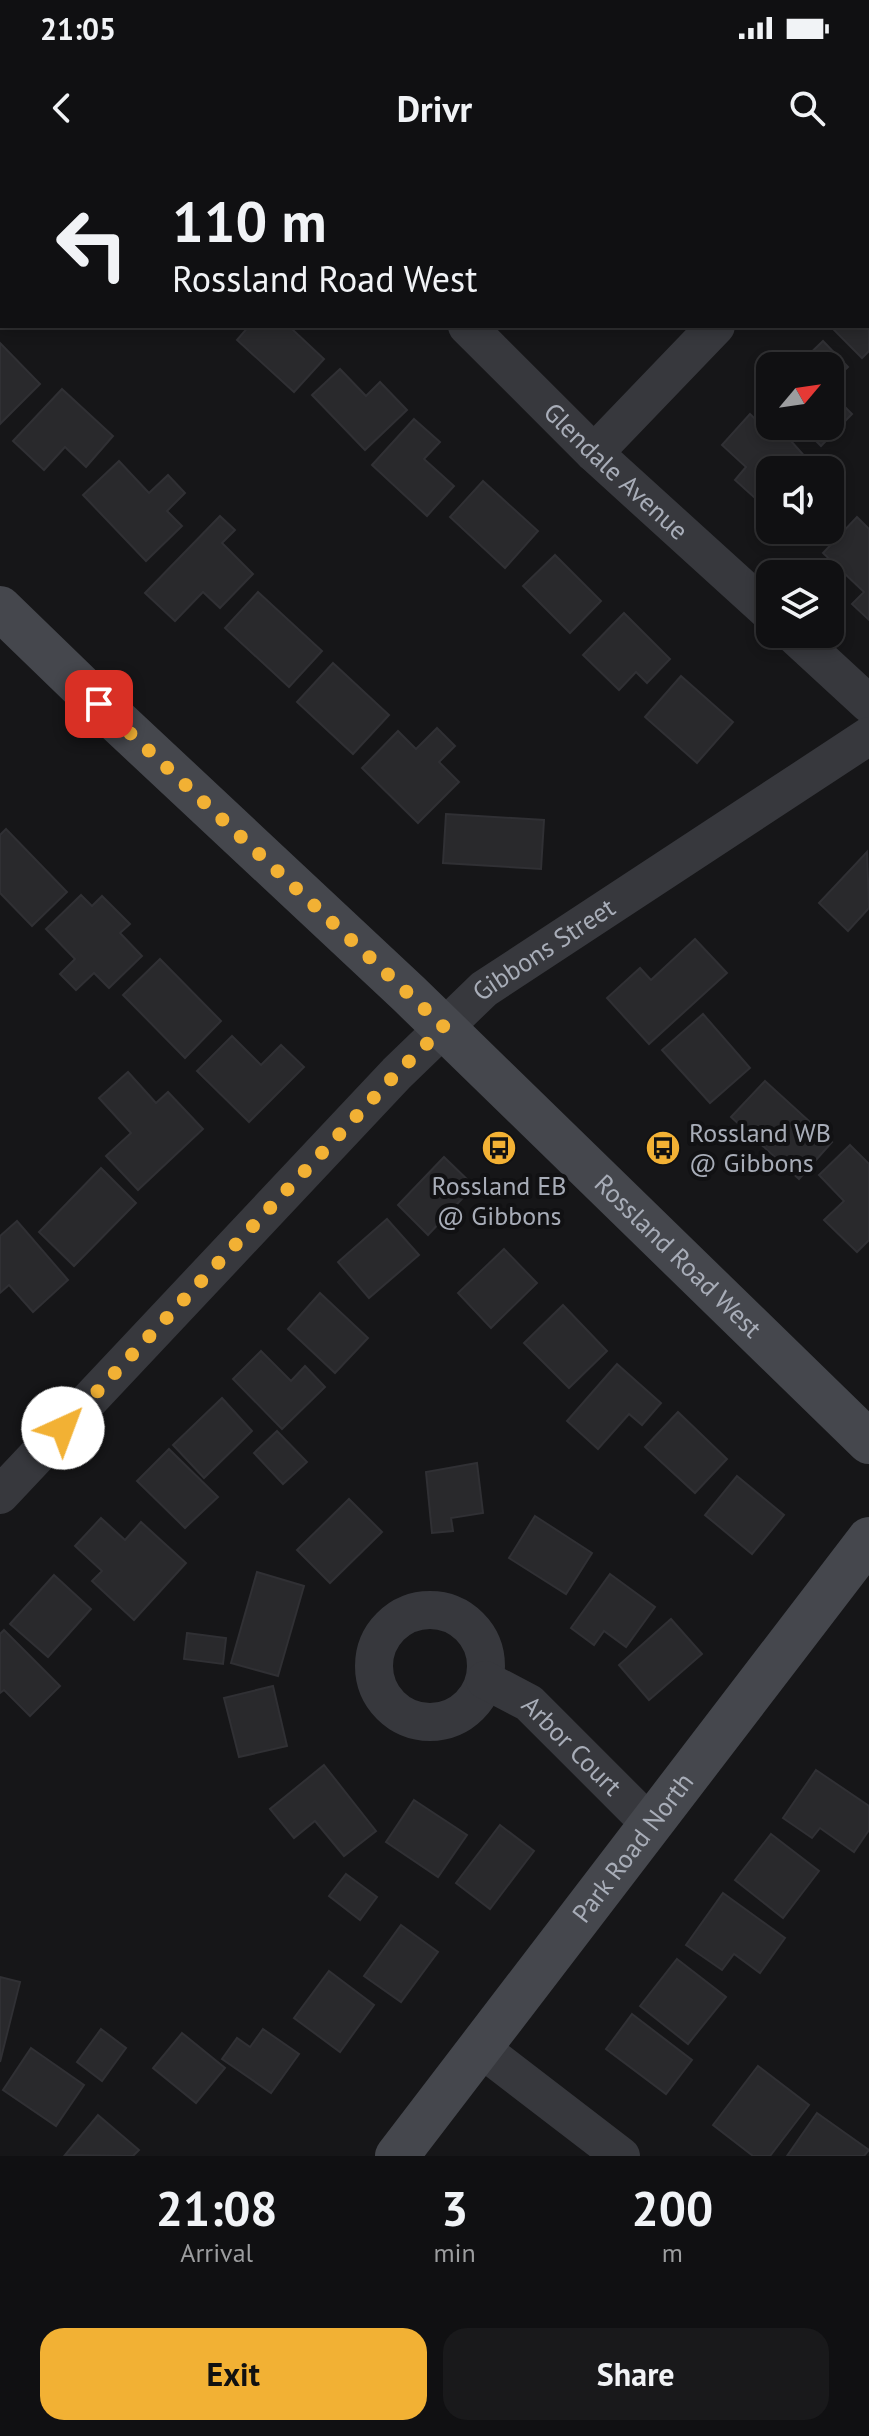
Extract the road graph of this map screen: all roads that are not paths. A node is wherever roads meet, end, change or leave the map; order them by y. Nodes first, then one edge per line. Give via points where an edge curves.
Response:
1 (469, 328) edge
2 (714, 328) edge
3 (594, 453) junction
4 (756, 600) edge
5 (0, 608) edge
6 (808, 648) edge
7 (869, 704) edge
8 (869, 736) edge
9 (444, 1027) junction
10 (869, 1442) edge
11 (0, 1495) edge
12 (869, 1539) edge
13 (485, 1680) dead end
14 (650, 1824) junction
15 (479, 2047) junction
16 (397, 2156) edge
17 (621, 2156) edge

1 - 3 street, Glendale Avenue
2 - 3 street
3 - 4 street, Glendale Avenue
5 - 9 main road, Rossland Road West
6 - 7 street
8 - 9 street, Gibbons Street via 484,989
9 - 10 main road, Rossland Road West
9 - 11 street, Gibbons Street
12 - 14 main road, Park Road North
13 - 14 street, Arbor Court via 529,1703
14 - 15 main road, Park Road North
15 - 16 main road, Park Road North
15 - 17 street

